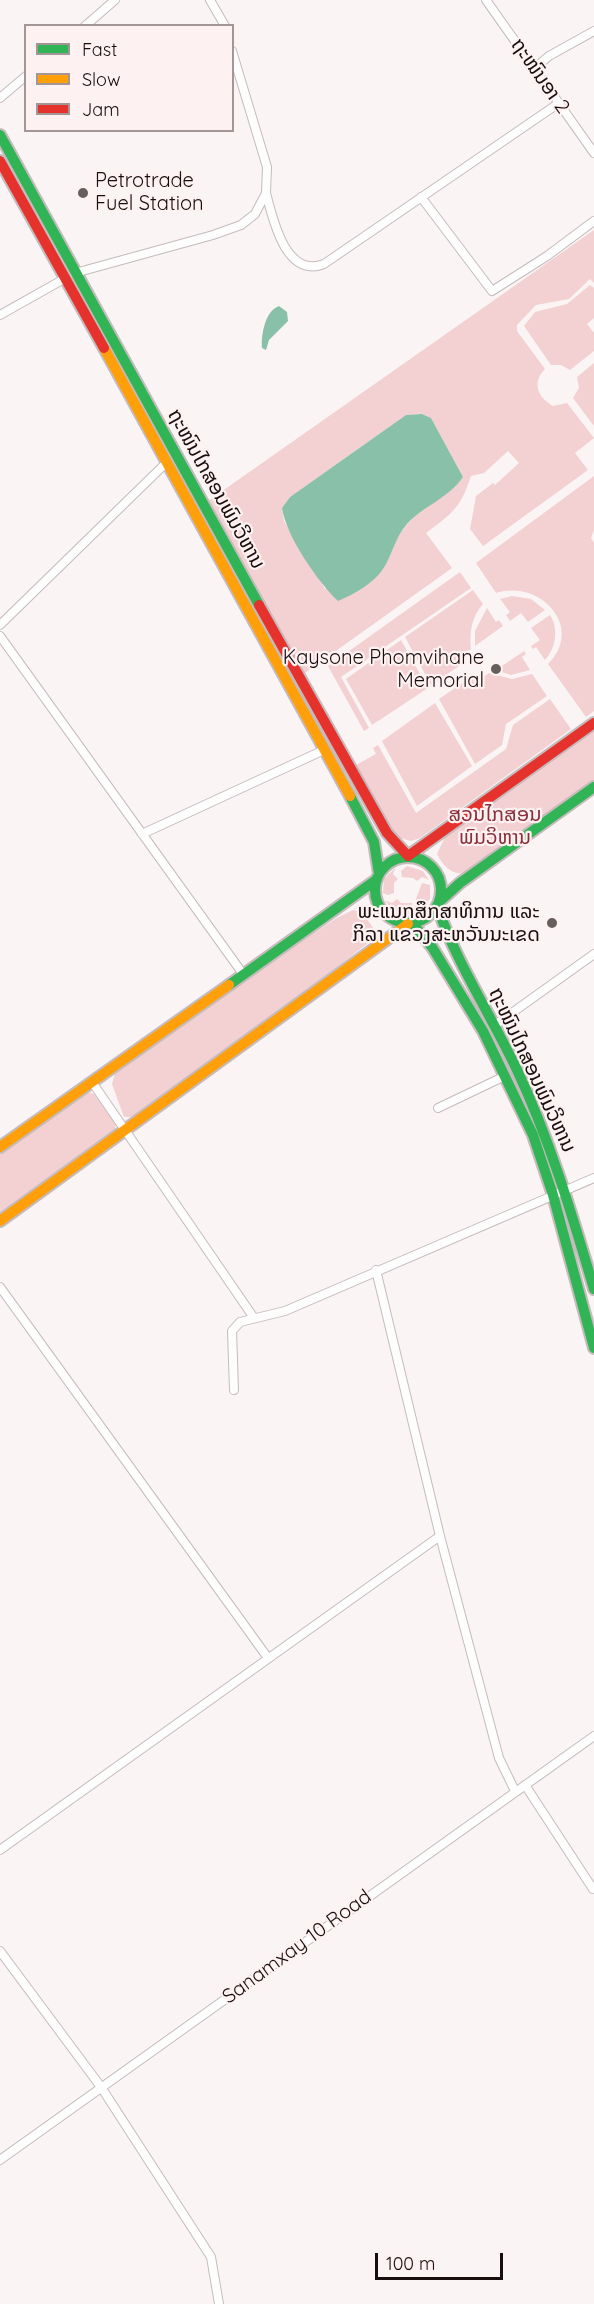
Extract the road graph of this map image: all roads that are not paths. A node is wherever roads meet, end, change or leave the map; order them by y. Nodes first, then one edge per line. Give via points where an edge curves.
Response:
1 (116, 0) edge
2 (210, 0) edge
3 (486, 0) edge
4 (87, 24) edge
5 (224, 24) edge
6 (594, 31) edge
7 (234, 58) edge
8 (535, 68) junction
9 (24, 78) edge
10 (0, 98) edge
11 (560, 103) junction
12 (0, 135) edge
13 (594, 153) edge
14 (0, 161) edge
15 (266, 193) junction
16 (421, 197) junction
17 (594, 221) edge
18 (75, 273) junction
19 (64, 279) junction
20 (0, 315) edge
21 (166, 463) junction
22 (0, 625) edge
23 (0, 636) edge
24 (594, 723) edge
25 (324, 750) junction
26 (343, 756) junction
27 (332, 762) junction
28 (594, 787) edge
29 (142, 834) junction
30 (408, 856) junction
31 (377, 877) junction
32 (438, 904) junction
33 (410, 923) junction
34 (594, 954) edge
35 (243, 974) junction
36 (495, 1025) junction
37 (505, 1076) junction
38 (92, 1082) junction
39 (438, 1108) dead end
40 (126, 1132) junction
41 (0, 1148) edge
42 (594, 1178) edge
43 (566, 1190) junction
44 (553, 1195) junction
45 (0, 1221) edge
46 (376, 1270) junction
47 (0, 1287) edge
48 (594, 1289) edge
49 (254, 1318) junction
50 (594, 1348) edge
51 (234, 1390) dead end
52 (440, 1536) junction
53 (268, 1658) junction
54 (594, 1736) edge
55 (525, 1785) junction
56 (515, 1791) junction
57 (0, 1850) edge
58 (593, 1889) edge
59 (0, 1951) edge
60 (101, 2087) junction
61 (0, 2160) edge
62 (219, 2304) edge

1 - 4 street
2 - 5 street
3 - 8 street, ຖະໜົນອາ 2
6 - 8 street
7 - 15 street via 267,167
8 - 11 street, ຖະໜົນອາ 2
9 - 10 street
11 - 13 street, ຖະໜົນອາ 2
11 - 16 street
12 - 18 main road, ຖະໜົນໄກສອນພົມວິຫານ
14 - 19 main road, ຖະໜົນໄກສອນພົມວິຫານ
15 - 16 street via 274,222 290,253 302,266 314,268
15 - 18 street via 255,214 241,225
16 - 17 street via 492,291
18 - 26 main road, ຖະໜົນໄກສອນພົມວິຫານ
19 - 20 street
19 - 21 main road, ຖະໜົນໄກສອນພົມວິຫານ
21 - 22 street
21 - 25 main road, ຖະໜົນໄກສອນພົມວິຫານ
23 - 29 street
24 - 30 main road
25 - 27 main road, ຖະໜົນໄກສອນພົມວິຫານ
25 - 29 street
26 - 27 main road
26 - 30 main road, ຖະໜົນໄກສອນພົມວິຫານ via 387,833
27 - 31 main road, ຖະໜົນໄກສອນພົມວິຫານ via 374,842
28 - 32 main road via 460,883
29 - 35 street
30 - 31 main road via 391,861
30 - 32 main road via 425,861 435,870 441,888
31 - 33 main road via 374,892 381,910 396,921
31 - 35 main road
32 - 33 main road via 429,916
32 - 36 main road, ຖະໜົນໄກສອນພົມວິຫານ via 446,938
33 - 37 main road, ຖະໜົນໄກສອນພົມວິຫານ via 432,947 483,1031
33 - 40 main road
34 - 36 street
35 - 38 main road
36 - 43 main road, ຖະໜົນໄກສອນພົມວິຫານ via 545,1130
37 - 39 street
37 - 44 main road, ຖະໜົນໄກສອນພົມວິຫານ via 533,1135
38 - 40 street
38 - 41 main road
40 - 45 main road
40 - 49 street
42 - 43 street
43 - 44 street
43 - 48 main road, ຖະໜົນໄກສອນພົມວິຫານ
44 - 46 street
44 - 50 main road, ຖະໜົນໄກສອນພົມວິຫານ
46 - 49 street via 285,1311
46 - 52 street
47 - 53 street
49 - 51 street via 240,1322 232,1331
52 - 53 street
52 - 56 street via 499,1758
53 - 57 street
54 - 55 street, Sanamxay 10 Road
55 - 56 street, Sanamxay 10 Road
55 - 58 street
56 - 60 street, Sanamxay 10 Road
59 - 60 street
60 - 61 street, Sanamxay 10 Road
60 - 62 street via 211,2257

